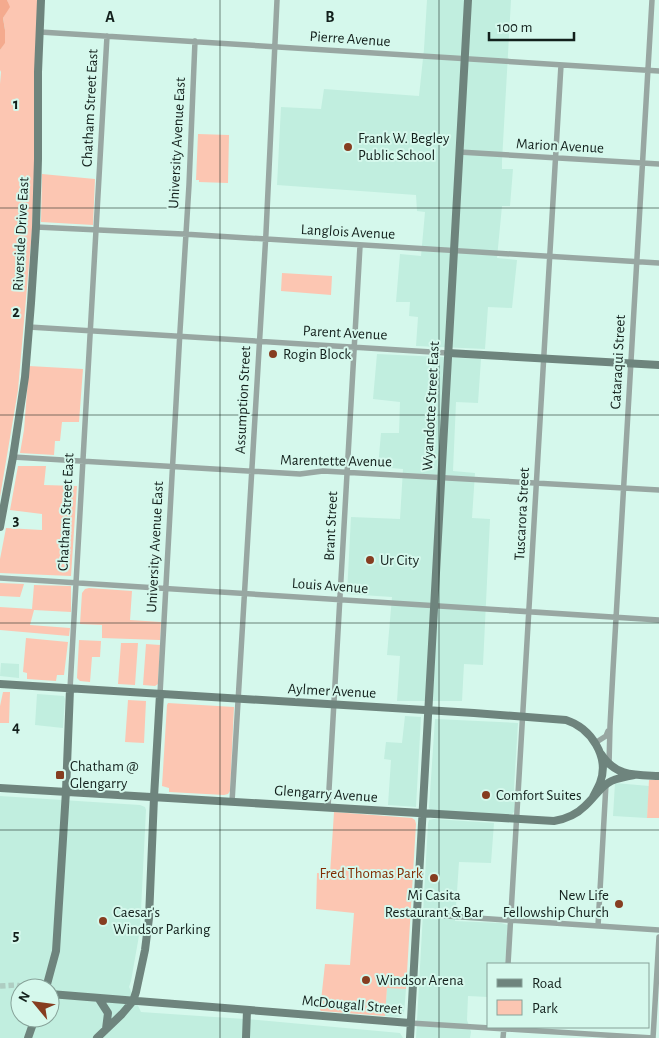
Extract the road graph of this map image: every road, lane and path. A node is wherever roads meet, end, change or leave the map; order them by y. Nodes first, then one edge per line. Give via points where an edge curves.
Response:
1 (41, 0) edge
2 (277, 0) edge
3 (468, 0) edge
4 (652, 0) edge
5 (40, 32) junction
6 (107, 36) junction
7 (195, 42) junction
8 (274, 46) junction
9 (464, 58) junction
10 (561, 65) junction
11 (648, 70) junction
12 (659, 71) edge
13 (459, 152) junction
14 (556, 158) junction
15 (642, 164) junction
16 (659, 164) edge
17 (36, 227) junction
18 (96, 230) junction
19 (186, 235) junction
20 (265, 240) junction
21 (360, 246) junction
22 (454, 252) junction
23 (550, 257) junction
24 (637, 262) junction
25 (659, 263) edge
26 (29, 327) junction
27 (90, 331) junction
28 (180, 337) junction
29 (259, 341) junction
30 (354, 347) junction
31 (448, 353) junction
32 (544, 358) junction
33 (631, 363) junction
34 (659, 365) edge
35 (13, 457) junction
36 (83, 461) junction
37 (173, 466) junction
38 (251, 471) junction
39 (347, 473) junction
40 (441, 478) junction
41 (536, 483) junction
42 (623, 488) junction
43 (659, 490) edge
44 (0, 527) edge
45 (0, 578) edge
46 (76, 583) junction
47 (166, 588) junction
48 (244, 594) junction
49 (340, 600) junction
50 (434, 606) junction
51 (528, 612) junction
52 (616, 617) junction
53 (659, 620) edge
54 (0, 684) edge
55 (70, 688) junction
56 (160, 694) junction
57 (238, 699) junction
58 (334, 705) junction
59 (428, 710) junction
60 (522, 716) junction
61 (610, 726) junction
62 (597, 746) junction
63 (609, 765) junction
64 (634, 774) junction
65 (659, 776) edge
66 (606, 784) junction
67 (0, 788) edge
68 (66, 792) junction
69 (154, 797) junction
70 (593, 797) junction
71 (232, 802) junction
72 (328, 808) junction
73 (422, 813) junction
74 (517, 819) junction
75 (417, 914) junction
76 (511, 920) junction
77 (598, 926) junction
78 (659, 930) edge
79 (659, 937) edge
80 (508, 963) edge
81 (49, 978) edge
82 (60, 995) edge
83 (99, 999) junction
84 (133, 1001) junction
85 (247, 1010) junction
86 (410, 1023) junction
87 (487, 1027) edge
88 (504, 1028) edge
89 (106, 1029) junction
90 (96, 1038) edge
91 (246, 1038) edge
92 (410, 1038) edge
93 (503, 1038) edge
94 (653, 1038) edge

1 - 5 main road, Riverside Drive East
2 - 8 street, Assumption Street
3 - 9 main road, Wyandotte Street East
4 - 11 street, Cataraqui Street
5 - 6 street, Pierre Avenue
5 - 17 main road, Riverside Drive East
6 - 7 street, Pierre Avenue
6 - 18 street, Chatham Street East
7 - 8 street, Pierre Avenue
7 - 19 street, University Avenue East
8 - 9 street, Pierre Avenue
8 - 20 street, Assumption Street
9 - 10 street, Pierre Avenue
9 - 13 main road, Wyandotte Street East
10 - 11 street, Pierre Avenue
10 - 14 street, Tuscarora Street
11 - 12 street, Pierre Avenue
11 - 15 street, Cataraqui Street
13 - 14 street, Marion Avenue
13 - 22 main road, Wyandotte Street East
14 - 15 street, Marion Avenue
14 - 23 street, Tuscarora Street
15 - 16 street, Marion Avenue
15 - 24 street, Cataraqui Street
17 - 18 street, Langlois Avenue
17 - 26 main road, Riverside Drive East
18 - 19 street, Langlois Avenue
18 - 27 street, Chatham Street East
19 - 20 street, Langlois Avenue
19 - 28 street, University Avenue East
20 - 21 street, Langlois Avenue
20 - 29 street, Assumption Street
21 - 22 street, Langlois Avenue
21 - 30 street, Brant Street
22 - 23 street, Langlois Avenue
22 - 31 main road, Wyandotte Street East
23 - 24 street, Langlois Avenue
23 - 32 street, Tuscarora Street
24 - 25 street, Langlois Avenue
24 - 33 street, Cataraqui Street
26 - 27 street, Parent Avenue
26 - 35 main road, Riverside Drive East
27 - 28 street, Parent Avenue
27 - 36 street, Chatham Street East
28 - 29 street, Parent Avenue
28 - 37 street, University Avenue East
29 - 30 street, Parent Avenue
29 - 38 street, Assumption Street
30 - 31 street, Parent Avenue
30 - 39 street, Brant Street
31 - 32 main road, Parent Avenue
31 - 40 main road, Wyandotte Street East
32 - 33 main road, Parent Avenue
32 - 41 street, Tuscarora Street
33 - 34 main road, Parent Avenue
33 - 42 street, Cataraqui Street
35 - 36 street, Marentette Avenue
35 - 44 main road, Riverside Drive East
36 - 37 street, Marentette Avenue
36 - 46 street, Chatham Street East
37 - 38 street, Marentette Avenue
37 - 47 street, University Avenue East
38 - 39 street, Marentette Avenue
38 - 48 street, Assumption Street
39 - 40 street, Marentette Avenue
39 - 49 street, Brant Street
40 - 41 street, Marentette Avenue
40 - 50 main road, Wyandotte Street East
41 - 42 street, Marentette Avenue
41 - 51 street, Tuscarora Street
42 - 43 street, Marentette Avenue
42 - 52 street, Cataraqui Street
45 - 46 street, Louis Avenue
46 - 47 street, Louis Avenue
46 - 55 street, Chatham Street East
47 - 48 street, Louis Avenue
47 - 56 street, University Avenue East
48 - 49 street, Louis Avenue
48 - 57 street, Assumption Street
49 - 50 street, Louis Avenue
49 - 58 street, Brant Street
50 - 51 street, Louis Avenue
50 - 59 main road, Wyandotte Street East
51 - 52 street, Louis Avenue
51 - 60 street, Tuscarora Street
52 - 53 street, Louis Avenue
52 - 61 street, Cataraqui Street
54 - 55 main road, Aylmer Avenue
55 - 56 main road, Aylmer Avenue
55 - 68 main road, Chatham Street East
56 - 57 main road, Aylmer Avenue
56 - 69 main road, University Avenue East
57 - 58 main road, Aylmer Avenue
57 - 71 street, Assumption Street
58 - 59 main road, Aylmer Avenue
58 - 72 street, Brant Street
59 - 60 main road, Aylmer Avenue
59 - 73 main road, Wyandotte Street East
60 - 62 main road, Aylmer Avenue via 572,721 585,730
60 - 74 street, Tuscarora Street
61 - 62 street
61 - 63 street, Cataraqui Street
62 - 63 main road, Aylmer Avenue
62 - 70 main road via 602,774
63 - 64 main road
64 - 65 main road
64 - 66 main road, Glengarry Avenue
66 - 70 main road, Glengarry Avenue
66 - 77 street
67 - 68 main road, Glengarry Avenue
68 - 69 main road, Glengarry Avenue
68 - 81 main road, Chatham Street East via 56,951
69 - 71 main road, Glengarry Avenue
69 - 84 main road, University Avenue East via 148,930
70 - 74 main road, Glengarry Avenue via 579,811 563,820
71 - 72 main road, Glengarry Avenue
72 - 73 main road, Glengarry Avenue
73 - 74 main road, Glengarry Avenue
73 - 75 main road, Wyandotte Street East
74 - 76 street, Tuscarora Street
75 - 76 street
75 - 86 main road, Wyandotte Street East
76 - 77 street
76 - 80 street, Tuscarora Street
77 - 78 street
79 - 94 street
82 - 83 main road, McDougall Street
83 - 84 main road, McDougall Street
83 - 89 main road via 108,1013
84 - 85 main road, McDougall Street
84 - 89 main road, University Avenue East
85 - 86 main road, McDougall Street
85 - 91 main road
86 - 87 street, McDougall Street
86 - 92 main road, Wyandotte Street East
88 - 93 street
88 - 94 street, McDougall Street
89 - 90 main road, University Avenue East

